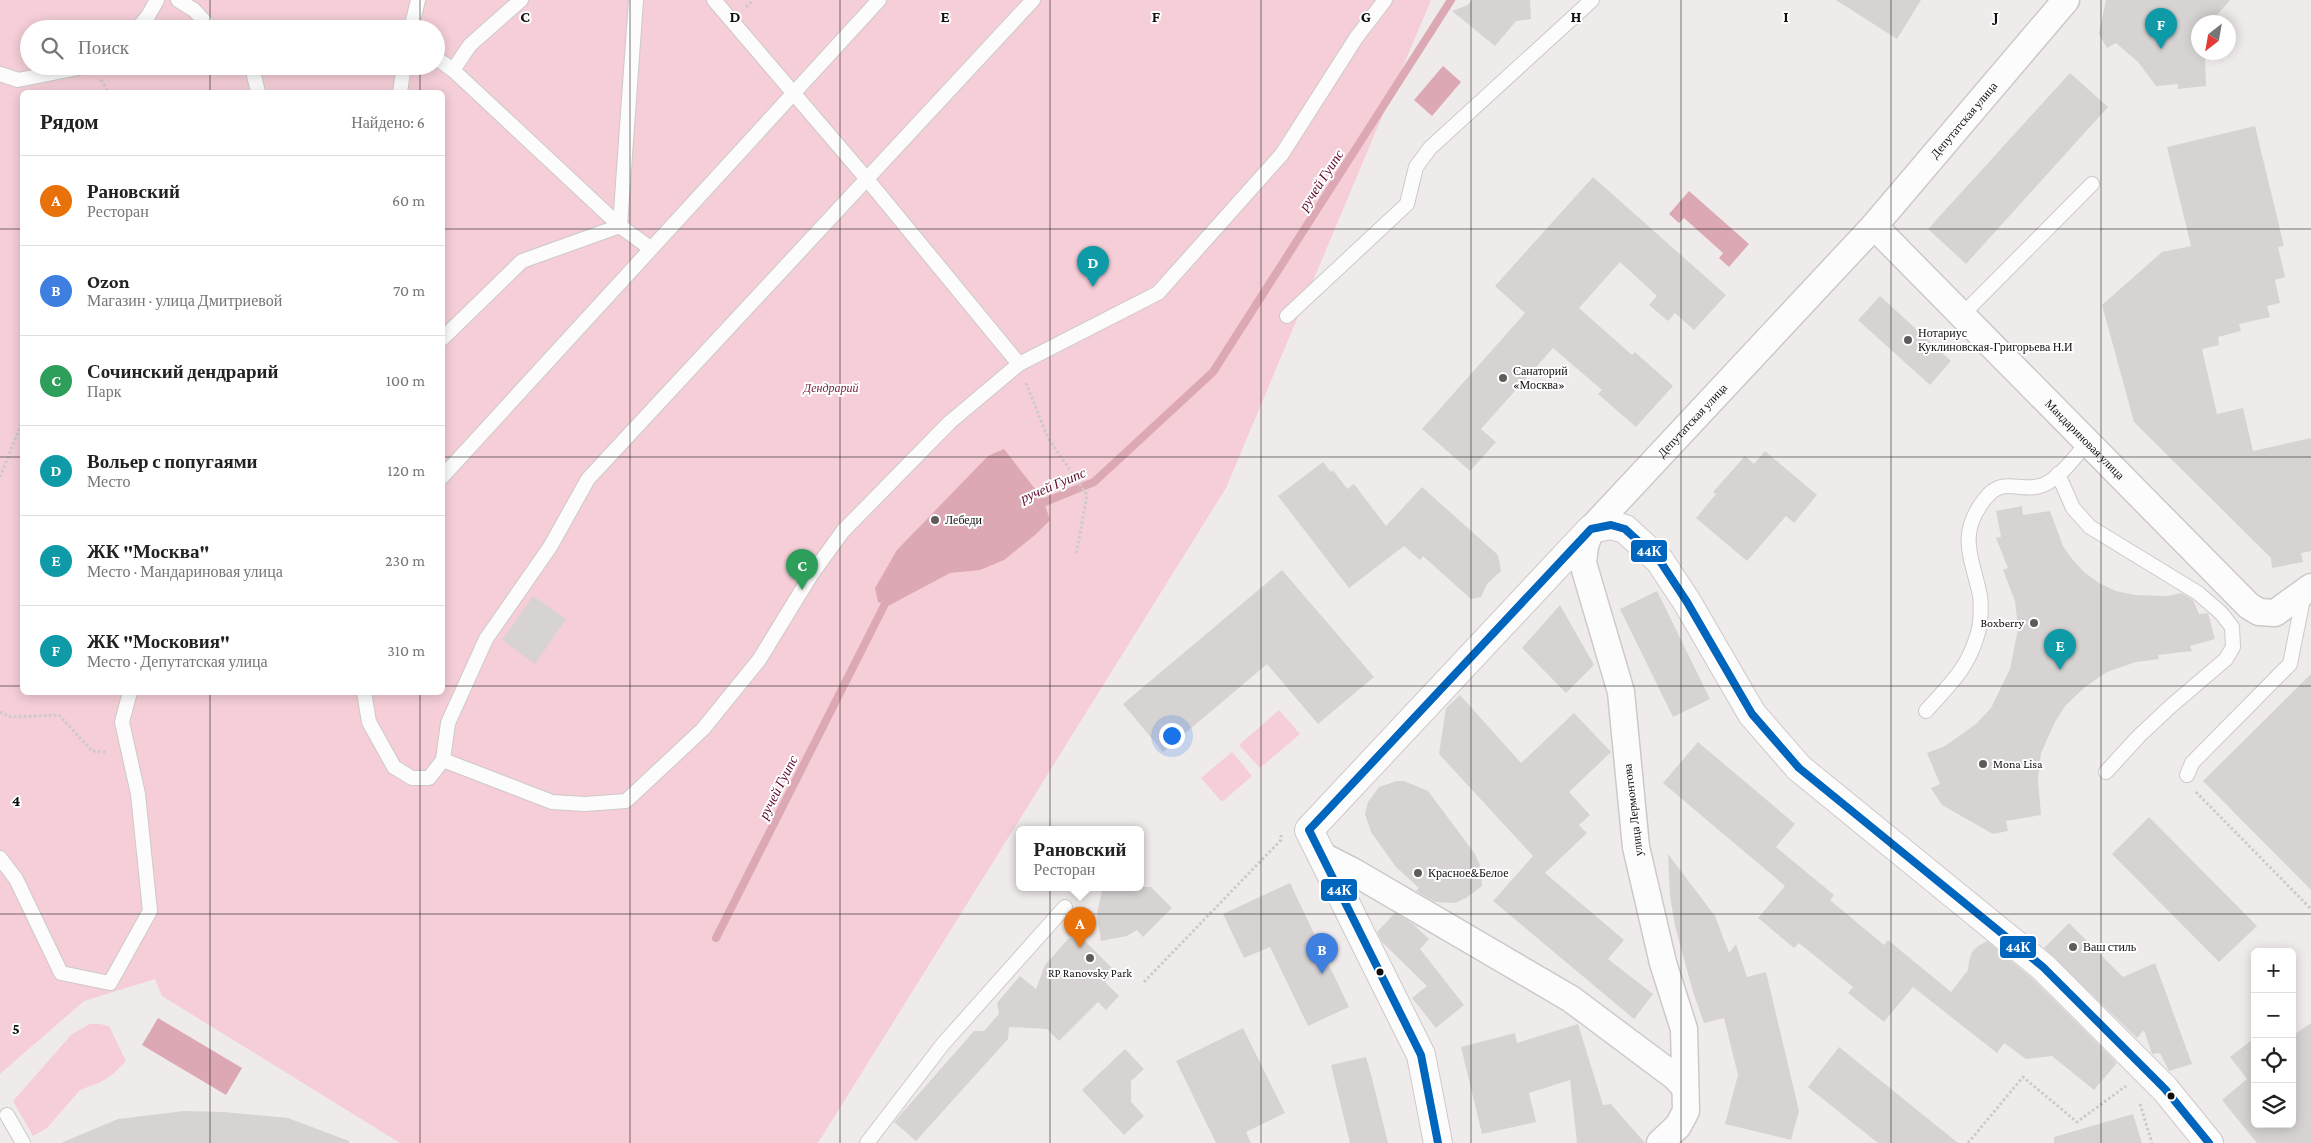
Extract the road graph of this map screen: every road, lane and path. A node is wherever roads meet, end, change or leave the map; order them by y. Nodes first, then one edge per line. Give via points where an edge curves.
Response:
1 (157, 0) edge
2 (178, 0) edge
3 (418, 0) edge
4 (521, 0) edge
5 (636, 0) edge
6 (714, 0) edge
7 (879, 0) edge
8 (1033, 0) edge
9 (1385, 0) edge
10 (1592, 0) edge
11 (2066, 0) edge
12 (145, 20) edge
13 (203, 20) edge
14 (413, 20) edge
15 (445, 64) edge
16 (453, 70) junction
17 (0, 74) edge
18 (43, 75) edge
19 (253, 75) edge
20 (403, 75) edge
21 (257, 90) edge
22 (400, 90) edge
23 (792, 94) junction
24 (866, 178) junction
25 (2092, 184) dead end
26 (620, 226) junction
27 (1874, 226) junction
28 (650, 248) junction
29 (1287, 316) dead end
30 (1961, 316) junction
31 (445, 336) edge
32 (1019, 364) junction
33 (20, 427) edge
34 (2087, 443) junction
35 (445, 474) edge
36 (2058, 474) junction
37 (0, 477) edge
38 (1591, 529) junction
39 (1076, 555) dead end
40 (2308, 589) edge
41 (129, 695) edge
42 (364, 695) edge
43 (1926, 710) dead end
44 (0, 712) edge
45 (129, 753) junction
46 (443, 760) junction
47 (2106, 772) dead end
48 (2187, 774) joint
49 (1281, 840) dead end
50 (1321, 855) junction
51 (0, 858) edge
52 (1064, 907) dead end
53 (2311, 909) edge
54 (1144, 982) dead end
55 (2133, 1082) dead end
56 (1685, 1087) junction
57 (2138, 1099) dead end
58 (7, 1115) dead end
59 (23, 1143) edge
60 (867, 1143) edge
61 (1438, 1143) edge
62 (1660, 1143) edge
63 (1968, 1143) edge
64 (2152, 1143) edge
65 (2209, 1143) edge

1 - 12 lane
2 - 13 lane
3 - 14 lane
4 - 16 lane via 470,45
5 - 26 lane
6 - 23 lane
7 - 23 lane
8 - 24 lane
9 - 32 lane via 1356,38 1282,154 1158,293
10 - 29 lane via 1430,148 1416,167 1407,204
11 - 27 street, Депутатская улица
15 - 16 lane
16 - 26 lane
17 - 18 lane via 18,80
19 - 21 lane
20 - 22 lane
23 - 24 lane
23 - 28 lane
24 - 32 lane
24 - 46 lane via 588,478 550,547 486,639 448,723
25 - 30 lane
26 - 28 lane
26 - 31 lane via 522,261
27 - 30 street, Мандариновая улица
27 - 38 street, Депутатская улица
28 - 35 lane
30 - 34 street, Мандариновая улица
32 - 39 path via 1048,438 1087,495
32 - 46 lane via 950,422 843,531 811,575 759,660 704,730 626,801 552,802
33 - 37 path
34 - 36 lane
34 - 40 street, Мандариновая улица via 2249,606 2259,612 2275,613
36 - 43 lane via 2044,484 2030,487 2005,485 1993,490 1984,500 1968,534 1969,558 1980,593 1978,634 1965,667
36 - 47 lane via 2073,508 2090,527 2198,593 2232,627 2233,647 2226,659 2139,736
38 - 50 street, Депутатская улица via 1309,830
38 - 56 street, улица Лермонтова via 1583,563 1621,692 1636,847 1663,963 1684,1029
38 - 65 street via 1611,525 1625,529 1654,555 1687,602 1752,714 1799,768 2043,967 2165,1089
40 - 48 lane, Мандариновая улица via 2290,664 2192,763
41 - 45 lane via 122,722
42 - 46 lane via 369,722 394,767 412,778 429,778
44 - 45 path via 11,717 59,715 92,751
45 - 51 lane via 138,794 150,911 110,983 62,973 16,879
48 - 53 path via 2190,786
49 - 54 path
50 - 56 street via 1571,999
50 - 61 street via 1421,1055
52 - 60 lane via 944,1044
55 - 63 path via 2078,1122 2023,1077
56 - 62 street, улица Лермонтова via 1686,1111 1678,1126
57 - 64 path
58 - 59 lane

